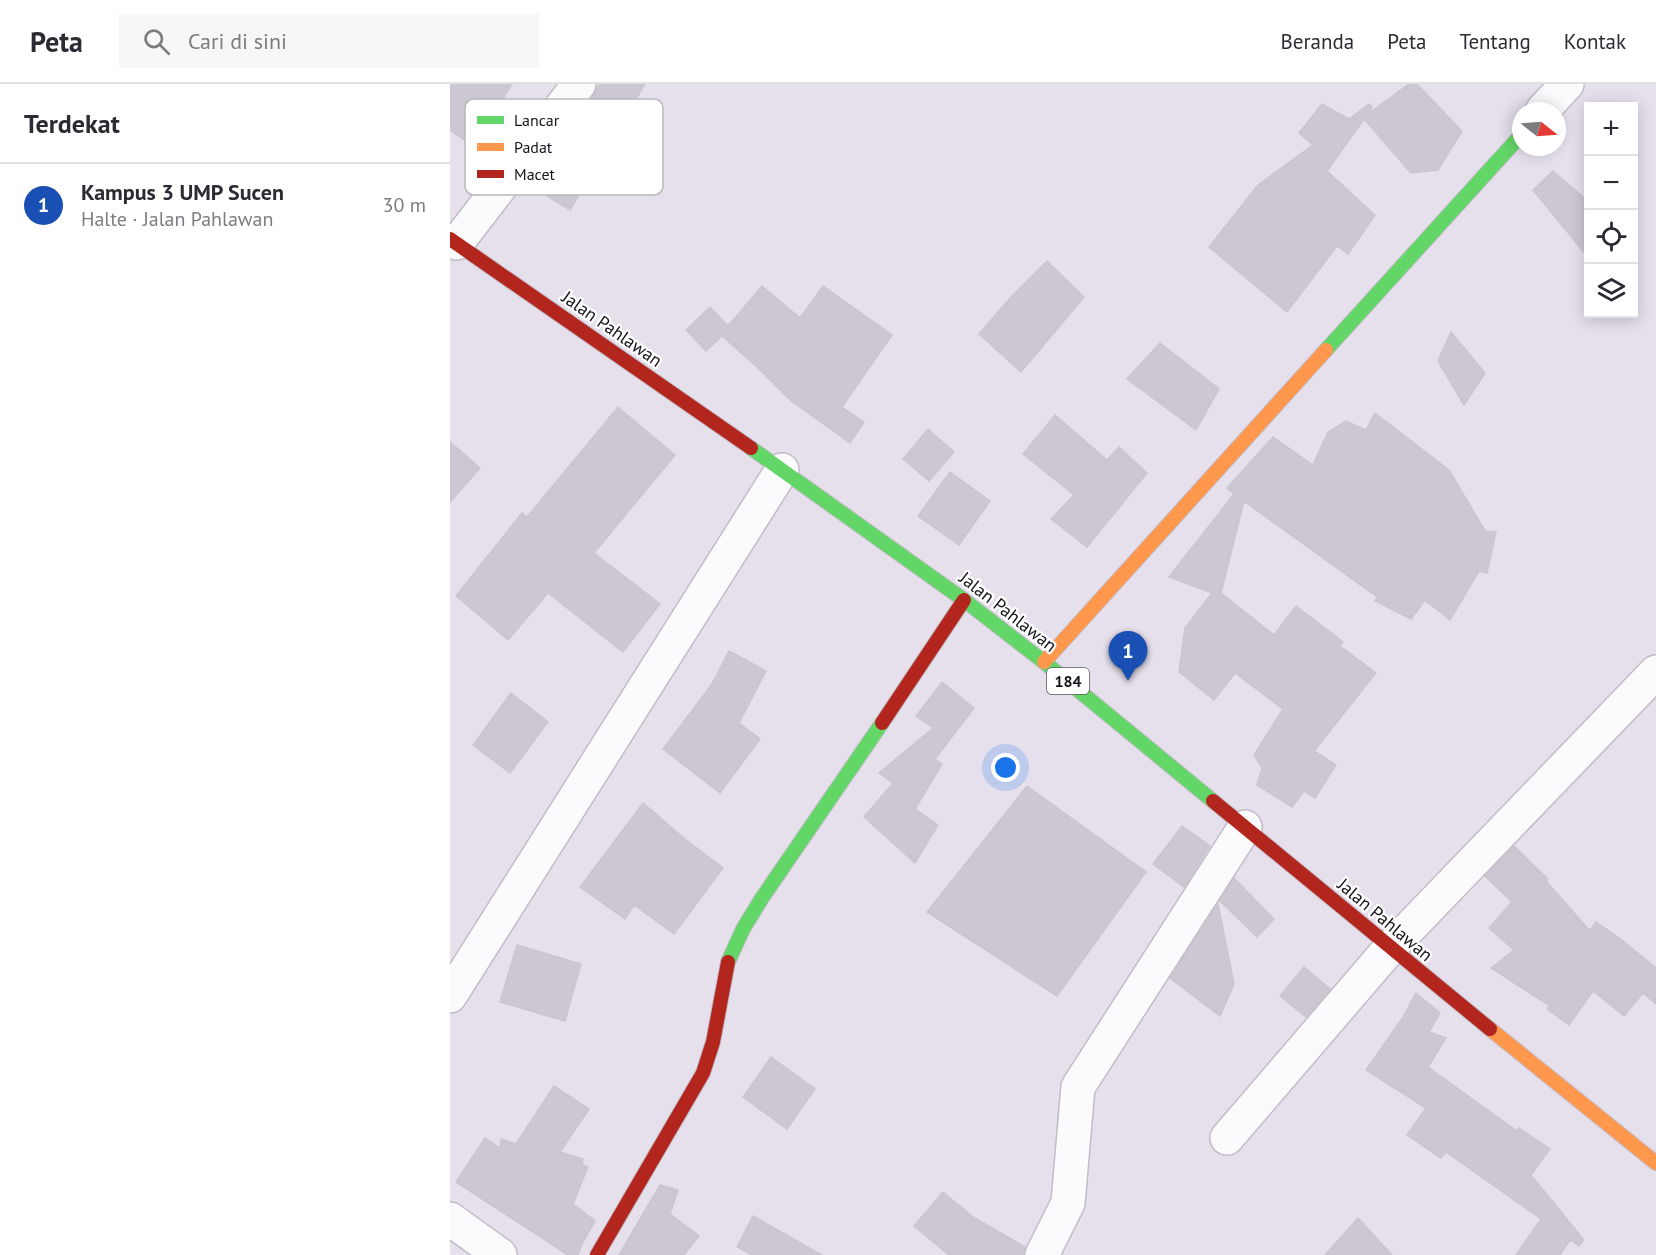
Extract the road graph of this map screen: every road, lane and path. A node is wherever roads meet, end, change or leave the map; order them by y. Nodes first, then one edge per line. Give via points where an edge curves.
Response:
1 (579, 84) edge
2 (1567, 84) edge
3 (567, 99) edge
4 (1550, 102) edge
5 (1512, 145) edge
6 (490, 195) edge
7 (453, 241) edge
8 (782, 470) junction
9 (964, 600) junction
10 (1044, 662) junction
11 (1656, 672) edge
12 (1245, 827) junction
13 (1390, 948) junction
14 (450, 996) edge
15 (1227, 1138) dead end
16 (1656, 1163) edge
17 (450, 1219) edge
18 (500, 1255) edge
19 (597, 1255) edge
20 (1042, 1255) edge

1 - 3 street
2 - 4 street
5 - 10 main road
6 - 7 street
7 - 8 main road, Jalan Pahlawan / 184
8 - 9 main road, Jalan Pahlawan / 184
8 - 14 street
9 - 10 main road, Jalan Pahlawan / 184
9 - 19 main road via 771,885 735,945 723,984 710,1057
10 - 12 main road, Jalan Pahlawan / 184
11 - 13 street
12 - 13 main road, Jalan Pahlawan / 184
12 - 20 street via 1078,1087 1068,1203
13 - 15 street
13 - 16 main road, Jalan Pahlawan / 184
17 - 18 street

